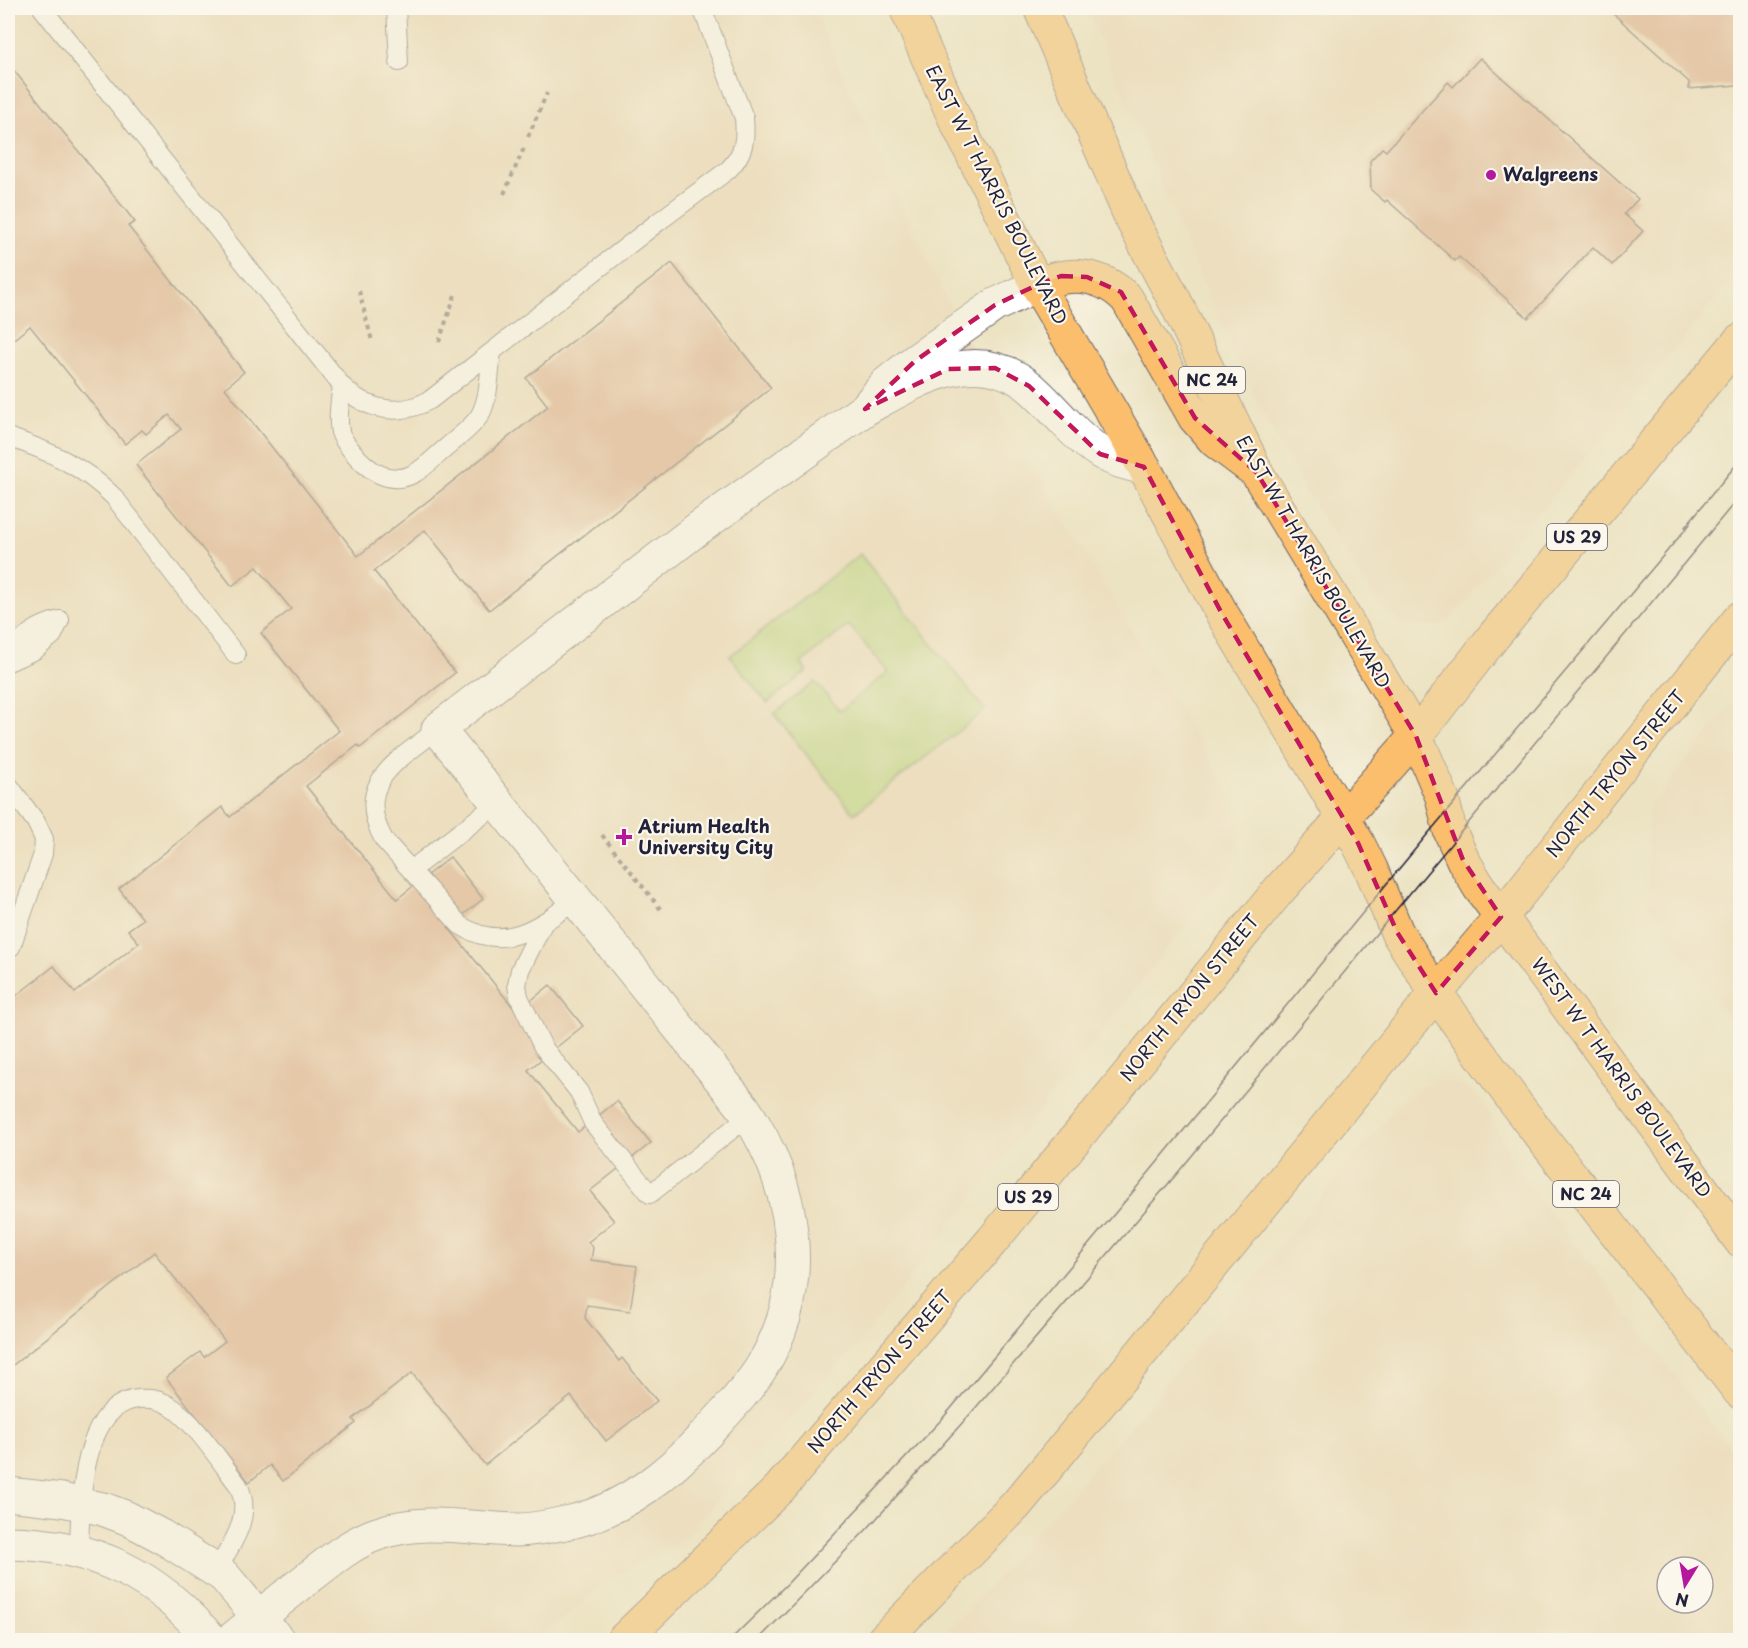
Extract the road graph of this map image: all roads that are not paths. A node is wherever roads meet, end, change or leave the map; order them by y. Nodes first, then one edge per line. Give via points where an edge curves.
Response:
1 (42, 8) edge
2 (396, 8) edge
3 (702, 8) edge
4 (906, 8) edge
5 (1040, 8) edge
6 (399, 62) dead end
7 (1037, 285) junction
8 (1740, 340) edge
9 (492, 352) junction
10 (342, 386) junction
11 (865, 409) junction
12 (8, 437) edge
13 (1144, 467) junction
14 (1257, 473) junction
15 (1740, 618) edge
16 (236, 655) dead end
17 (438, 729) junction
18 (1416, 736) junction
19 (8, 784) edge
20 (498, 803) junction
21 (1342, 817) junction
22 (411, 870) junction
23 (576, 900) junction
24 (1501, 916) junction
25 (543, 924) junction
26 (11, 947) dead end
27 (1436, 993) junction
28 (749, 1116) junction
29 (1740, 1240) edge
30 (1740, 1392) edge
31 (8, 1494) edge
32 (80, 1504) junction
33 (8, 1543) edge
34 (79, 1552) junction
35 (216, 1571) junction
36 (269, 1629) edge
37 (211, 1641) edge
38 (231, 1641) edge
39 (623, 1641) edge
40 (884, 1641) edge

1 - 10 lane
2 - 6 lane
3 - 9 lane via 744,118 746,136 740,156 728,170
4 - 7 main road, EAST W T HARRIS BOULEVARD / NC 24 via 954,117
5 - 14 main road, EAST W T HARRIS BOULEVARD / NC 24 via 1131,218
7 - 11 street via 995,305 915,361 886,384
7 - 13 main road, EAST W T HARRIS BOULEVARD / NC 24
7 - 14 main road via 1061,276 1079,276 1100,280 1121,292 1195,417 1215,441
8 - 18 main road, NORTH TRYON STREET / US 29 via 1493,637
9 - 10 lane via 416,408 371,405
9 - 10 lane via 485,401 474,423 414,474 402,477 375,473 363,465 346,443 340,431
11 - 13 street via 948,369 995,368 1029,386 1100,454
11 - 17 street via 696,530
12 - 16 lane via 66,460 97,480
13 - 21 main road, EAST W T HARRIS BOULEVARD / NC 24 via 1221,612
14 - 18 main road, EAST W T HARRIS BOULEVARD / NC 24
15 - 24 main road, NORTH TRYON STREET
17 - 20 street
17 - 22 lane via 386,772 372,799 376,826
18 - 21 main road, NORTH TRYON STREET / US 29
18 - 24 main road, EAST W T HARRIS BOULEVARD / NC 24 via 1463,860
19 - 26 lane via 44,839 43,854
20 - 22 lane
20 - 23 street
21 - 27 main road, NC 24 via 1371,869 1397,932
21 - 39 main road, NORTH TRYON STREET / US 29 via 992,1241 779,1489
22 - 25 lane via 460,925 472,933 504,938
23 - 25 lane
23 - 28 street
24 - 27 main road, NORTH TRYON STREET
24 - 29 main road, WEST W T HARRIS BOULEVARD / NC 24
25 - 28 lane via 520,970 519,997 543,1047 579,1092 593,1123 650,1194
27 - 30 main road, NC 24 via 1519,1108
27 - 40 main road, NORTH TRYON STREET via 1031,1487
28 - 36 street via 775,1163 785,1193 792,1274 783,1321 762,1366 697,1444 668,1471 625,1501 575,1521 519,1530 403,1526 357,1542 342,1552
31 - 32 street
32 - 34 lane
32 - 35 street via 127,1518
32 - 35 lane via 87,1464 108,1415 134,1399 162,1401 191,1425 243,1494 240,1528
33 - 34 street via 40,1544
34 - 37 street via 126,1569 164,1593
35 - 36 street via 233,1585
36 - 38 street

